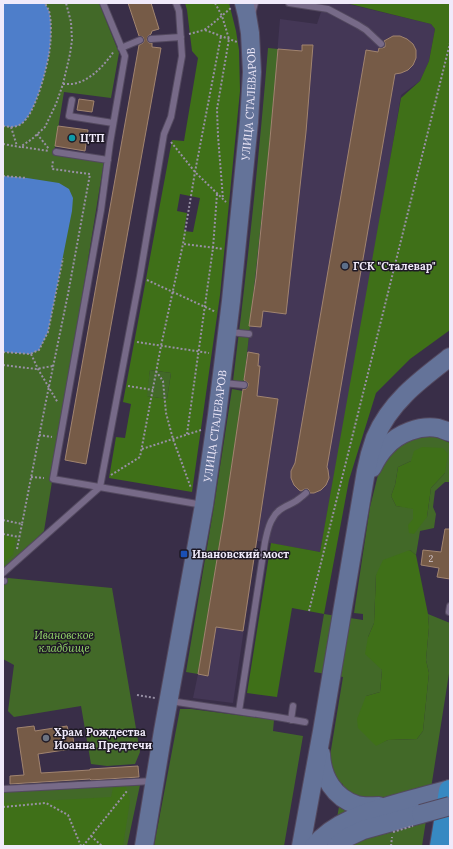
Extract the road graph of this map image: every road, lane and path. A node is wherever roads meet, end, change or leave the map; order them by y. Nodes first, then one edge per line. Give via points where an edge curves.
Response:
1 (45, 3) edge
2 (66, 3) edge
3 (103, 3) edge
4 (176, 3) edge
5 (215, 3) edge
6 (255, 3) edge
7 (289, 3) edge
8 (240, 4) edge
9 (222, 16) junction
10 (249, 25) junction
11 (204, 30) junction
12 (221, 36) junction
13 (181, 37) junction
14 (151, 39) dead end
15 (229, 39) junction
16 (140, 40) dead end
17 (243, 44) dead end
18 (381, 44) dead end
19 (450, 44) edge
20 (113, 46) dead end
21 (121, 48) junction
22 (63, 84) junction
23 (72, 100) dead end
24 (113, 123) junction
25 (3, 126) edge
26 (11, 127) junction
27 (37, 134) junction
28 (164, 134) junction
29 (3, 144) edge
30 (19, 147) junction
31 (53, 154) junction
32 (108, 160) junction
33 (195, 172) junction
34 (3, 176) edge
35 (27, 178) dead end
36 (217, 194) junction
37 (222, 199) junction
38 (227, 204) dead end
39 (183, 244) junction
40 (213, 248) junction
41 (228, 250) dead end
42 (63, 258) dead end
43 (140, 276) junction
44 (173, 292) junction
45 (205, 307) junction
46 (221, 314) dead end
47 (227, 332) junction
48 (249, 334) dead end
49 (128, 341) junction
50 (161, 346) junction
51 (3, 352) edge
52 (199, 352) junction
53 (30, 354) junction
54 (210, 354) dead end
55 (450, 358) edge
56 (3, 365) edge
57 (53, 366) junction
58 (38, 369) junction
59 (156, 371) junction
60 (221, 382) junction
61 (119, 385) junction
62 (244, 385) dead end
63 (49, 388) junction
64 (153, 390) junction
65 (65, 414) junction
66 (205, 429) dead end
67 (450, 432) edge
68 (187, 434) junction
69 (39, 435) junction
70 (60, 438) junction
71 (173, 439) junction
72 (142, 449) junction
73 (31, 477) junction
74 (53, 479) junction
75 (101, 484) junction
76 (192, 490) dead end
77 (306, 493) dead end
78 (362, 497) junction
79 (204, 505) junction
80 (3, 520) edge
81 (22, 524) junction
82 (3, 534) edge
83 (19, 537) junction
84 (16, 552) dead end
85 (3, 573) edge
86 (450, 606) edge
87 (309, 611) dead end
88 (450, 612) edge
89 (137, 696) dead end
90 (164, 700) junction
91 (293, 706) dead end
92 (239, 711) junction
93 (291, 720) junction
94 (305, 722) dead end
95 (322, 731) junction
96 (155, 781) junction
97 (134, 783) junction
98 (3, 789) edge
99 (450, 790) edge
100 (397, 804) junction
101 (450, 806) edge
102 (3, 807) edge
103 (393, 832) dead end
104 (91, 836) junction
105 (82, 846) edge
106 (102, 846) edge
107 (144, 846) edge
108 (301, 846) edge
109 (314, 846) edge
110 (336, 846) edge
111 (391, 846) edge
112 (441, 846) edge

1 - 26 path via 51,30 49,54 42,81 33,109 25,121
2 - 22 path via 72,40
3 - 21 lane
4 - 13 lane
5 - 9 path
6 - 10 lane
7 - 18 lane via 328,9 366,30
8 - 9 path
8 - 10 main road, УЛИЦА СТАЛЕВАРОВ via 247,15
9 - 11 path
9 - 15 path
10 - 47 main road, УЛИЦА СТАЛЕВАРОВ via 252,53 249,122
11 - 12 path
11 - 13 path
12 - 15 path
12 - 33 path
13 - 14 lane
13 - 28 lane via 182,56 171,117
15 - 17 path
15 - 37 path via 217,109
16 - 21 lane
19 - 87 path
20 - 22 path via 114,51 94,74 74,84
21 - 24 lane via 124,56
22 - 27 path via 45,127
23 - 24 lane via 69,116
24 - 32 lane
25 - 26 path
26 - 30 path
27 - 30 path
27 - 31 path
28 - 33 path
28 - 43 lane
29 - 30 path
30 - 31 path
31 - 32 lane
31 - 57 path via 52,169 90,174
32 - 65 lane
33 - 36 path
33 - 39 path
34 - 35 path
36 - 37 path
36 - 40 path
37 - 38 path
39 - 40 path
39 - 44 path
40 - 41 path
40 - 45 path
42 - 53 path via 48,332 39,350
43 - 44 path
43 - 49 lane
44 - 45 path
44 - 50 path
45 - 46 path
45 - 52 path
47 - 48 lane
47 - 60 main road, УЛИЦА СТАЛЕВАРОВ
49 - 50 path
49 - 61 lane
50 - 52 path
50 - 59 path
51 - 53 path
52 - 54 path
52 - 68 path
53 - 58 path
55 - 78 main road via 423,377 394,405 370,452
56 - 58 path
57 - 58 path
57 - 63 path
58 - 63 path
59 - 64 path
59 - 71 path via 163,381 166,413
60 - 62 lane
60 - 79 main road, УЛИЦА СТАЛЕВАРОВ
61 - 64 path
61 - 75 lane
63 - 65 path
63 - 69 path
64 - 72 path
65 - 70 lane
66 - 68 path
67 - 78 main road via 437,428 423,428 397,437 378,456
68 - 71 path
69 - 70 path
69 - 73 path
70 - 74 lane
71 - 72 path
71 - 76 path
72 - 75 path via 140,457
73 - 74 path
73 - 81 path
74 - 75 lane
75 - 79 lane
75 - 85 lane
77 - 92 lane via 278,511 269,526
78 - 95 main road
79 - 90 main road, УЛИЦА СТАЛЕВАРОВ
80 - 81 path
81 - 83 path
82 - 83 path
83 - 84 path
86 - 88 lane
89 - 90 path
90 - 92 lane
90 - 96 main road, УЛИЦА СТАЛЕВАРОВ
91 - 93 lane
92 - 93 lane
93 - 94 lane
95 - 100 main road via 321,763 326,779 336,793 356,805 369,807
95 - 108 main road
96 - 97 lane
96 - 107 main road, УЛИЦА СТАЛЕВАРОВ
97 - 98 lane
97 - 104 path
99 - 100 main road
99 - 112 highway
100 - 109 main road via 342,823
101 - 110 main road, bridge via 362,830
102 - 105 path via 46,803 68,816
103 - 111 path
104 - 105 path
104 - 106 path

